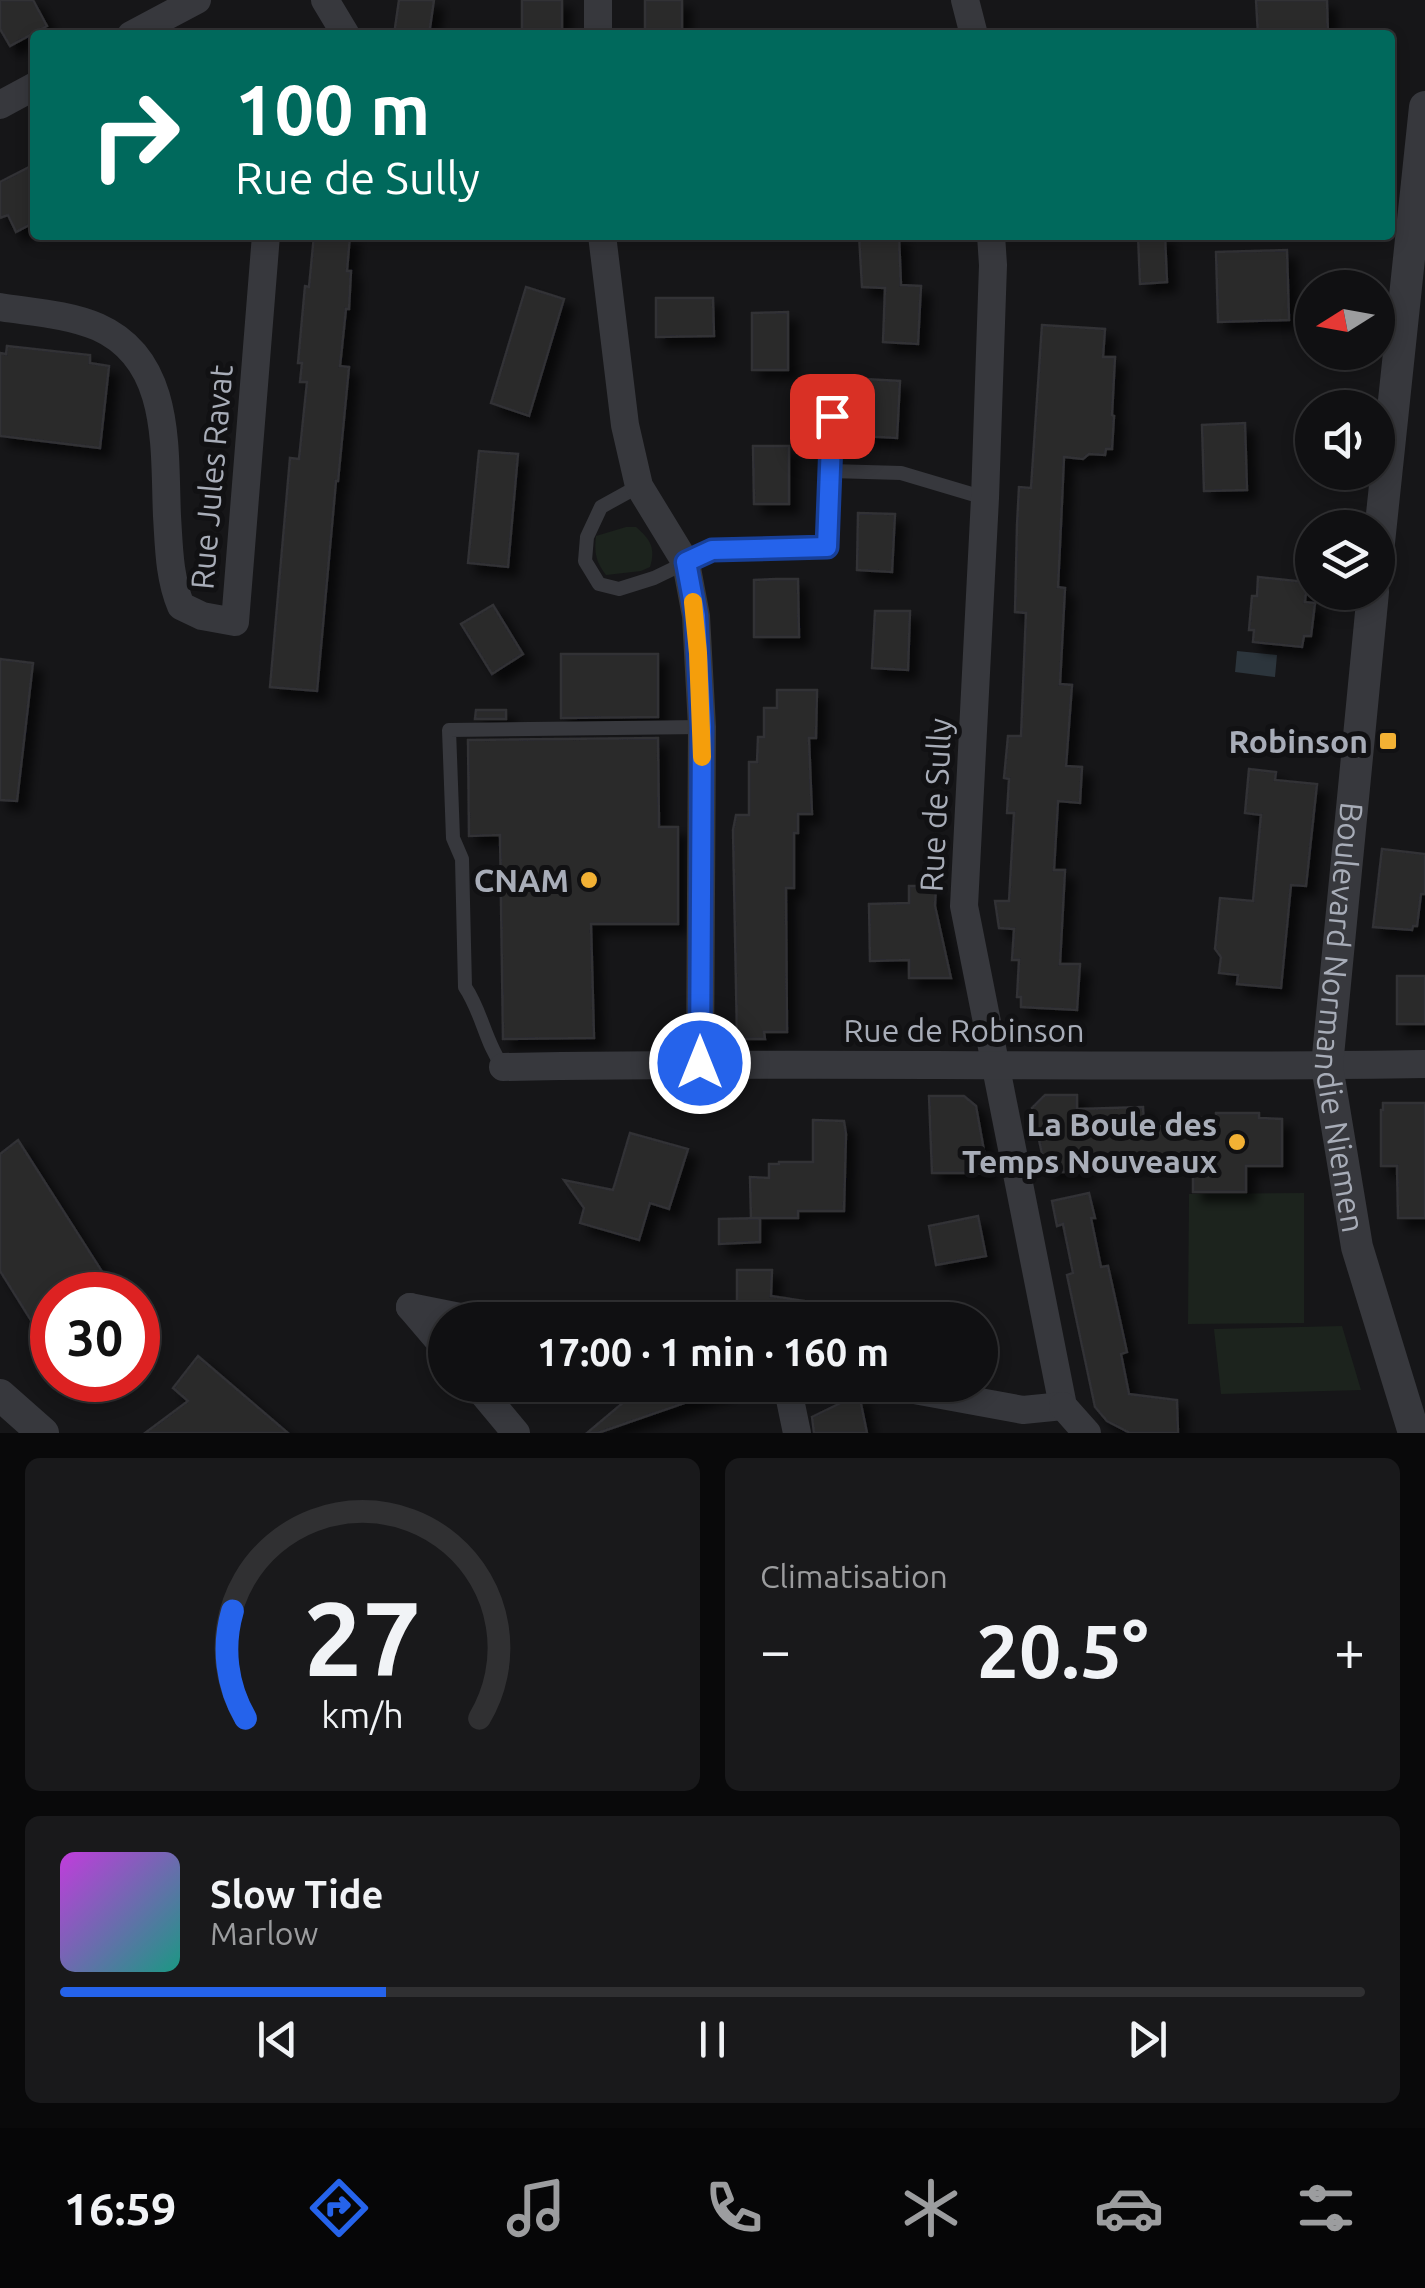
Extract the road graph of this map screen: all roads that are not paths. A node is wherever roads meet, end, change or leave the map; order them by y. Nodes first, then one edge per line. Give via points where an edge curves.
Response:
1 (197, 0) edge
2 (325, 0) edge
3 (598, 0) edge
4 (965, 0) edge
5 (140, 30) edge
6 (343, 30) edge
7 (598, 30) edge
8 (973, 30) edge
9 (30, 89) edge
10 (0, 105) edge
11 (1425, 107) edge
12 (1420, 196) edge
13 (266, 240) edge
14 (603, 240) edge
15 (990, 240) edge
16 (0, 307) edge
17 (833, 388) dead end
18 (831, 470) junction
19 (639, 486) junction
20 (985, 498) junction
21 (1383, 510) edge
22 (686, 562) junction
23 (1371, 610) edge
24 (702, 727) junction
25 (700, 1063) junction
26 (1425, 1064) edge
27 (997, 1066) junction
28 (1327, 1066) junction
29 (503, 1067) joint
30 (428, 1311) edge
31 (428, 1328) edge
32 (0, 1372) edge
33 (490, 1402) edge
34 (791, 1402) edge
35 (979, 1402) edge
36 (1063, 1406) junction
37 (22, 1414) edge
38 (516, 1433) edge
39 (797, 1433) edge
40 (1088, 1433) edge
41 (1414, 1433) edge

1 - 5 street
2 - 6 street
3 - 7 street
4 - 8 street
9 - 10 street
11 - 12 street
12 - 21 street
13 - 16 street, Rue Jules Ravat via 235,622 181,606 174,590 162,417 139,359 96,326
14 - 19 street
15 - 20 street, Rue de Sully
17 - 18 lane
18 - 20 lane via 901,474
18 - 22 lane via 827,547 712,550
19 - 22 street
19 - 22 lane via 600,507 587,537 585,561 599,584 618,589
20 - 27 street, Rue de Sully via 964,906
22 - 24 street
23 - 28 street, Boulevard Normandie Niemen
24 - 25 street
24 - 29 lane via 449,730 453,838 462,859 464,987
25 - 27 street, Rue de Robinson
25 - 29 street, Rue de Robinson
26 - 28 street, Rue de Robinson
27 - 28 street, Rue de Robinson
27 - 36 street, Rue de Sully
28 - 41 street, Boulevard Normandie Niemen via 1357,1247
30 - 31 street via 410,1307
32 - 37 street
33 - 38 street
34 - 39 street
35 - 36 street via 1022,1410
36 - 40 street

